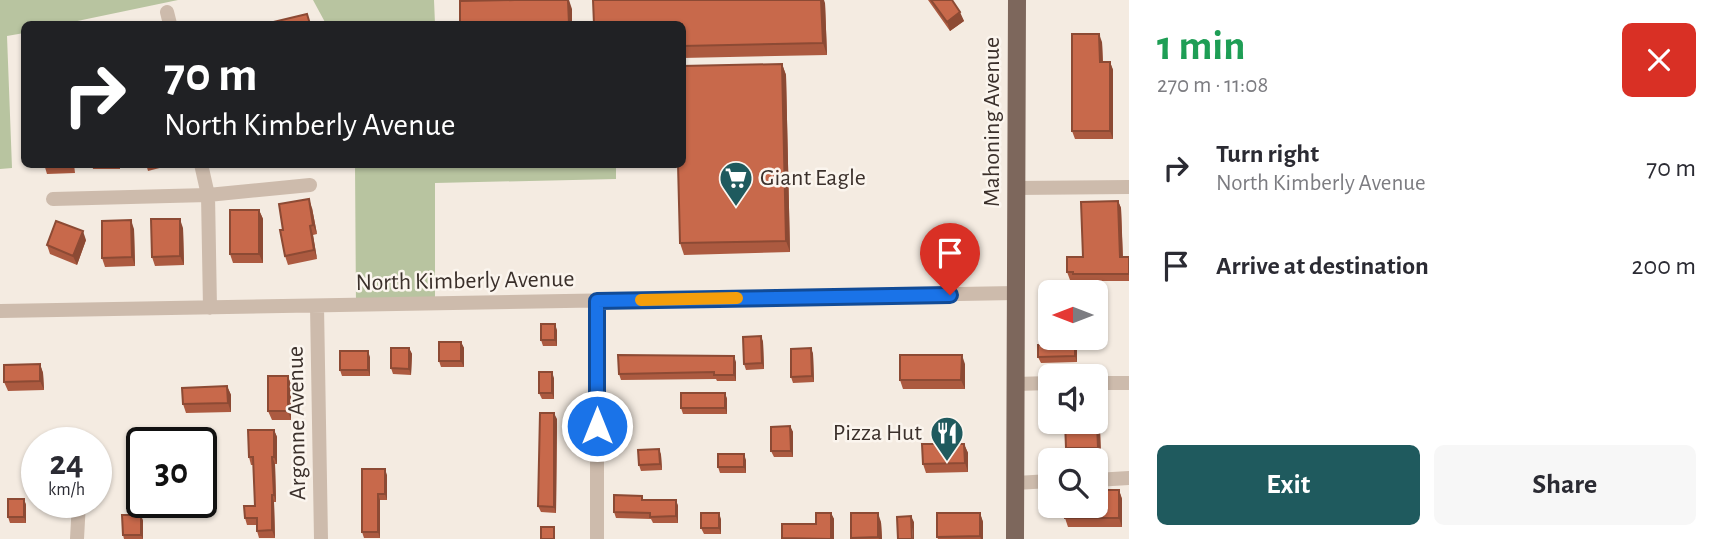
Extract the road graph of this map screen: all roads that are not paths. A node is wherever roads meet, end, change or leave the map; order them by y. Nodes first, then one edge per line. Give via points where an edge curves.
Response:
1 (1017, 0) edge
2 (202, 168) edge
3 (310, 185) dead end
4 (1129, 187) edge
5 (1016, 188) junction
6 (208, 195) junction
7 (52, 199) dead end
8 (1015, 293) junction
9 (597, 301) junction
10 (317, 306) junction
11 (211, 308) junction
12 (0, 311) edge
13 (1038, 383) edge
14 (1108, 383) edge
15 (1129, 383) edge
16 (1015, 384) junction
17 (1129, 478) edge
18 (1108, 479) edge
19 (1038, 482) edge
20 (1015, 483) junction
21 (78, 518) edge
22 (77, 539) edge
23 (321, 539) edge
24 (597, 539) edge
25 (1014, 539) edge

1 - 5 main road, Mahoning Avenue
2 - 6 street
3 - 6 street
4 - 5 street
5 - 8 main road, Mahoning Avenue
6 - 7 street
6 - 11 street
8 - 9 street, North Kimberly Avenue
8 - 16 main road, Mahoning Avenue
9 - 10 street, North Kimberly Avenue
9 - 24 street
10 - 11 street, North Kimberly Avenue
10 - 23 street, Argonne Avenue
11 - 12 street, North Kimberly Avenue
13 - 16 street
14 - 15 street
16 - 20 main road, Mahoning Avenue
17 - 18 street
19 - 20 street
20 - 25 main road, Mahoning Avenue
21 - 22 street

